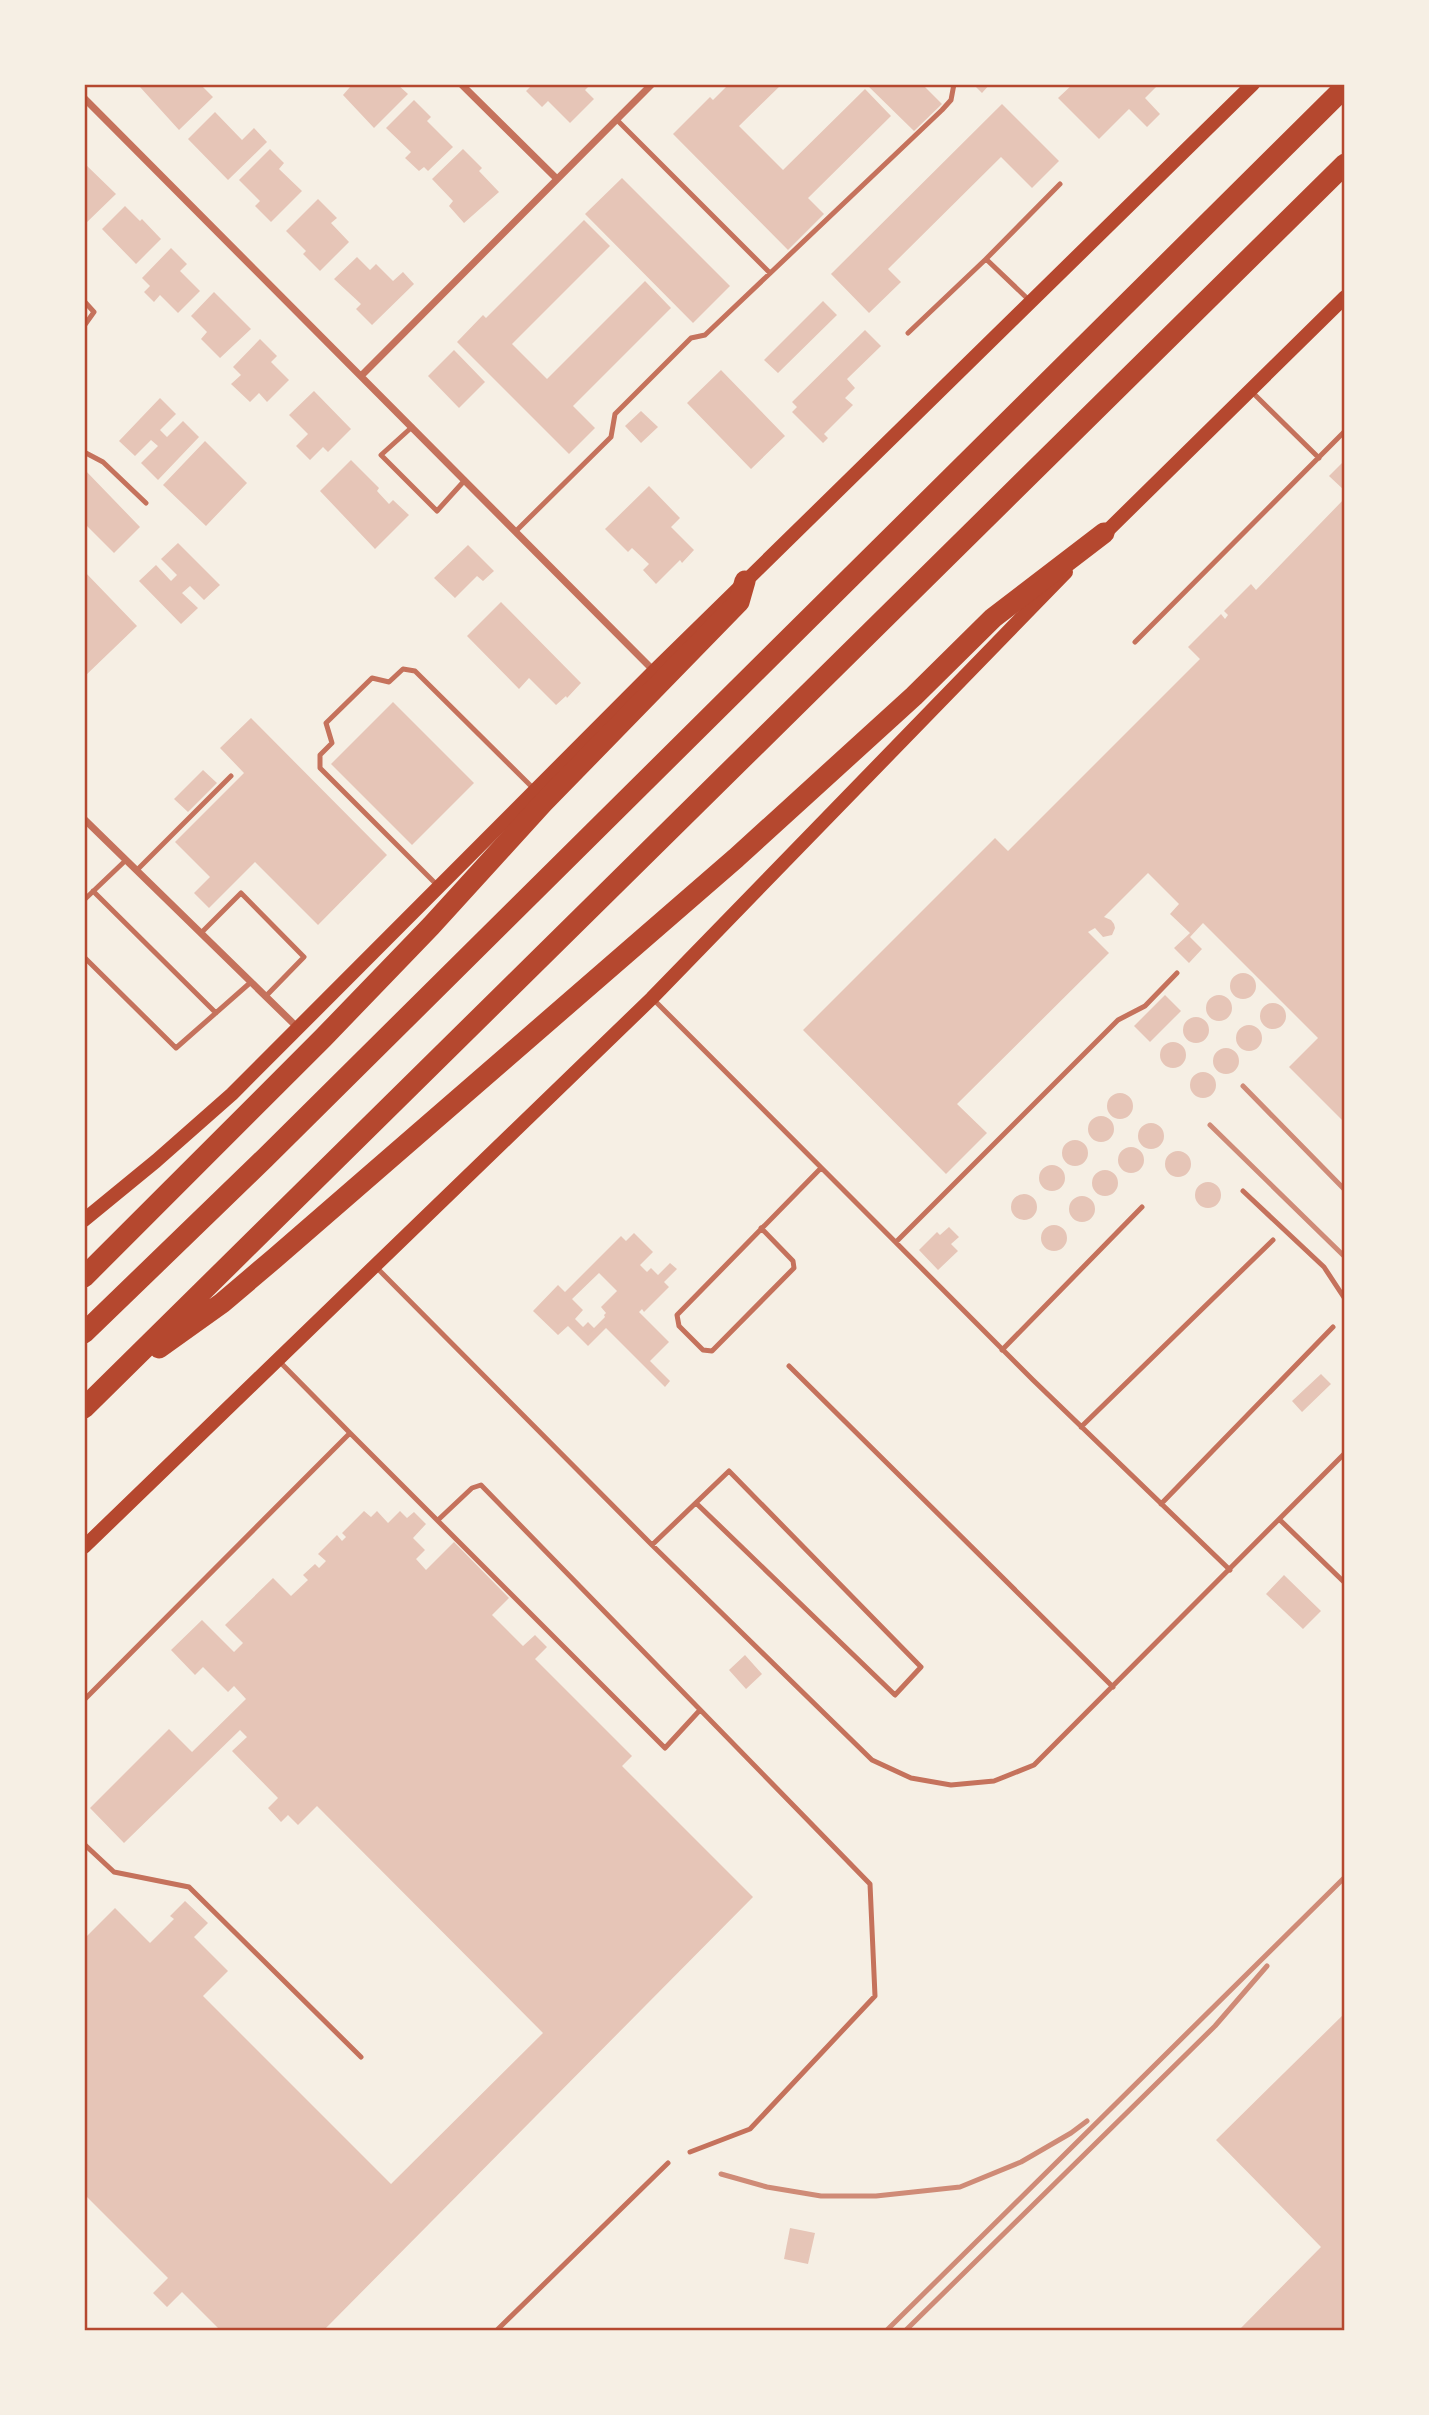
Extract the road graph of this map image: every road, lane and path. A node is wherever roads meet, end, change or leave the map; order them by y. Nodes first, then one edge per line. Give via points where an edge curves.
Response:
1 (461, 84) edge
2 (652, 84) edge
3 (954, 84) edge
4 (1246, 86) edge
5 (1345, 87) edge
6 (84, 98) edge
7 (617, 119) junction
8 (1345, 163) edge
9 (556, 178) junction
10 (1060, 184) dead end
11 (986, 259) junction
12 (770, 273) junction
13 (1345, 297) edge
14 (84, 301) edge
15 (1031, 302) junction
16 (84, 326) edge
17 (908, 332) dead end
18 (361, 376) junction
19 (1250, 390) junction
20 (412, 427) junction
21 (1345, 431) edge
22 (84, 452) edge
23 (1319, 458) junction
24 (465, 480) junction
25 (146, 503) dead end
26 (516, 531) junction
27 (1104, 533) junction
28 (745, 581) junction
29 (1135, 642) dead end
30 (654, 671) junction
31 (231, 776) dead end
32 (535, 790) junction
33 (84, 819) edge
34 (126, 860) junction
35 (137, 870) junction
36 (439, 886) junction
37 (93, 891) junction
38 (84, 900) edge
39 (201, 933) junction
40 (84, 957) edge
41 (1177, 973) dead end
42 (251, 982) junction
43 (266, 996) junction
44 (652, 998) junction
45 (216, 1013) junction
46 (297, 1027) junction
47 (821, 1168) junction
48 (1243, 1191) dead end
49 (1142, 1207) dead end
50 (84, 1220) edge
51 (761, 1228) junction
52 (1273, 1240) dead end
53 (896, 1242) junction
54 (375, 1266) junction
55 (84, 1277) edge
56 (1345, 1299) edge
57 (1333, 1327) dead end
58 (84, 1333) edge
59 (1002, 1350) junction
60 (278, 1360) junction
61 (789, 1366) dead end
62 (104, 1388) junction
63 (84, 1408) edge
64 (1082, 1427) junction
65 (350, 1433) junction
66 (1345, 1453) edge
67 (696, 1503) junction
68 (1161, 1504) junction
69 (438, 1520) junction
70 (1280, 1520) junction
71 (652, 1545) junction
72 (84, 1547) edge
73 (1230, 1570) junction
74 (1345, 1583) edge
75 (1113, 1687) junction
76 (84, 1700) edge
77 (700, 1710) junction
78 (84, 1844) edge
79 (362, 2057) dead end
80 (690, 2151) dead end
81 (668, 2163) dead end
82 (496, 2331) edge

1 - 9 street
2 - 7 street
3 - 12 lane via 951,100 942,110
4 - 15 main road
5 - 58 highway
6 - 18 street
7 - 9 street
7 - 12 lane
8 - 62 highway
9 - 18 street
10 - 11 lane
11 - 15 lane
11 - 17 lane
12 - 26 lane via 705,335 691,338 615,414 611,437
13 - 19 main road
14 - 16 lane via 94,312
15 - 28 main road
18 - 20 street
19 - 23 lane
19 - 27 main road
20 - 24 street
20 - 24 lane via 381,455 437,511
21 - 23 lane
22 - 25 lane via 103,462
23 - 29 lane
24 - 26 street
26 - 30 street
27 - 44 main road
27 - 62 highway via 993,618 736,858 275,1258 222,1303
28 - 30 main road
28 - 55 highway via 739,602 543,803 432,926
30 - 32 main road
31 - 35 lane
32 - 36 main road
32 - 36 lane via 415,671 403,669 389,682 372,678 326,723 332,743 320,755 320,768
33 - 34 street
34 - 35 street
34 - 37 lane
35 - 39 street
36 - 46 main road
37 - 38 lane
37 - 45 lane
39 - 42 street
39 - 43 lane via 241,893 304,957
40 - 45 lane via 177,1048
41 - 53 lane via 1145,1006 1118,1020
42 - 43 street
42 - 45 lane
43 - 46 street
44 - 47 lane
44 - 54 main road
46 - 50 main road via 232,1094
47 - 51 lane
47 - 53 lane
48 - 56 lane via 1324,1267
49 - 59 lane
51 - 51 lane via 677,1315 679,1326 703,1350 712,1351 794,1268 793,1261
52 - 64 lane
53 - 59 lane
54 - 60 main road
54 - 71 lane
57 - 68 lane
59 - 64 lane
60 - 65 lane
60 - 72 main road
61 - 75 lane
62 - 63 highway
64 - 68 lane
65 - 69 lane
65 - 76 lane
66 - 70 lane
67 - 67 lane via 729,1471 921,1668 895,1695
67 - 71 lane
68 - 73 lane
69 - 77 lane via 481,1485
69 - 77 lane via 665,1748
70 - 73 lane
70 - 74 lane
71 - 75 lane via 872,1760 911,1778 951,1785 994,1781 1034,1765
73 - 75 lane
77 - 80 lane via 870,1884 875,1996 750,2129
78 - 79 lane via 114,1872 189,1887
81 - 82 lane

